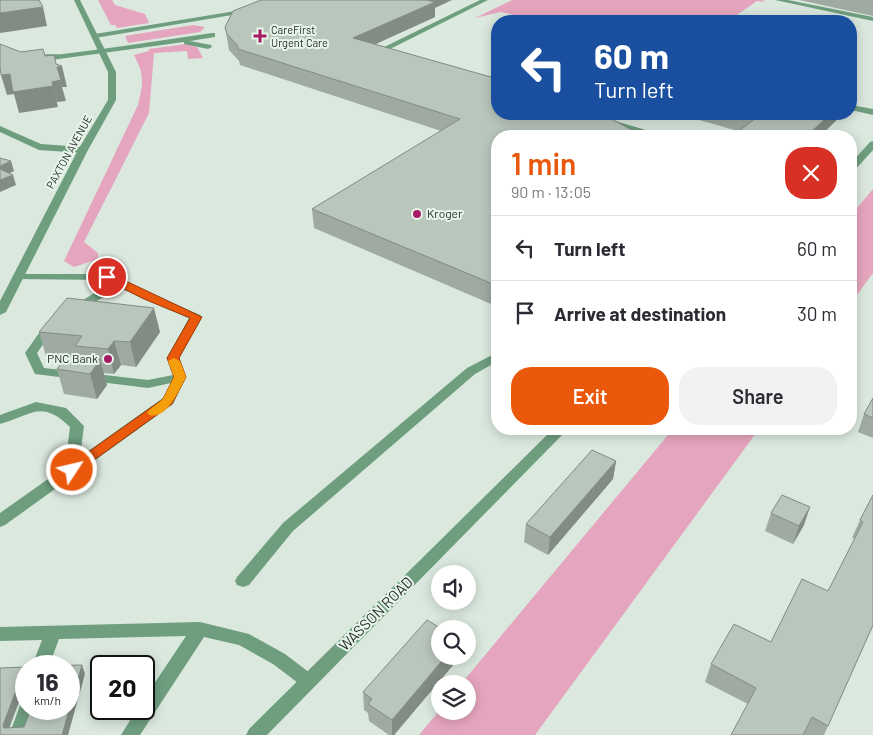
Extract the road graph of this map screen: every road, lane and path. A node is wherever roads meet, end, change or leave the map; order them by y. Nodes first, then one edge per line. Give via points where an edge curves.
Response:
1 (77, 0) edge
2 (485, 0) edge
3 (778, 0) edge
4 (253, 10) edge
5 (853, 15) edge
6 (857, 16) edge
7 (873, 19) edge
8 (212, 35) dead end
9 (95, 36) junction
10 (172, 41) junction
11 (208, 46) dead end
12 (102, 52) junction
13 (34, 56) edge
14 (394, 58) edge
15 (857, 108) edge
16 (873, 112) edge
17 (605, 120) edge
18 (0, 129) edge
19 (640, 130) edge
20 (873, 144) edge
21 (83, 150) junction
22 (857, 162) edge
23 (18, 278) junction
24 (120, 283) junction
25 (0, 312) edge
26 (491, 360) edge
27 (180, 377) junction
28 (0, 420) edge
29 (554, 435) edge
30 (72, 470) junction
31 (0, 521) edge
32 (243, 582) dead end
33 (200, 629) junction
34 (53, 633) junction
35 (0, 634) edge
36 (45, 655) edge
37 (308, 681) junction
38 (23, 720) edge
39 (18, 735) edge
40 (130, 735) edge
41 (255, 735) edge

1 - 9 street, PAXTON AVENUE
2 - 14 street via 380,51
3 - 5 street
4 - 9 street
6 - 7 street
8 - 10 street
9 - 12 street, PAXTON AVENUE
10 - 11 street
10 - 12 street
12 - 13 street via 51,58
12 - 21 street, PAXTON AVENUE via 112,72 112,100
15 - 16 street
17 - 19 street
18 - 21 street via 39,147
20 - 22 street
21 - 23 street, PAXTON AVENUE
23 - 24 street via 107,277
23 - 25 street, PAXTON AVENUE
24 - 27 street via 196,317 173,358
24 - 27 street via 52,322 31,352 39,371 148,384
26 - 32 street via 471,371 288,527
27 - 30 street via 168,401
28 - 30 street via 36,406 61,412 77,426
29 - 37 street, WASSON ROAD
30 - 31 street
33 - 34 street
33 - 37 street via 242,639 279,659
33 - 40 street
34 - 35 street
34 - 36 street
37 - 41 street, WASSON ROAD
38 - 39 street

